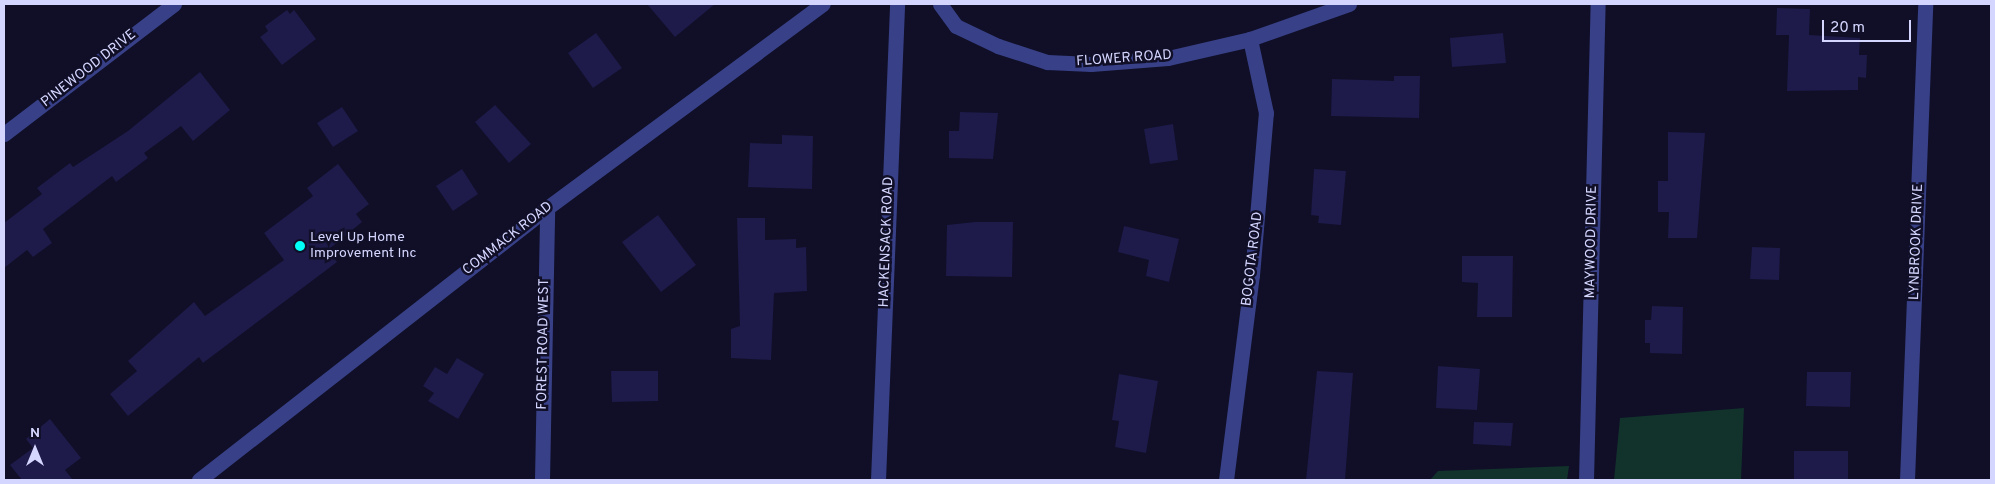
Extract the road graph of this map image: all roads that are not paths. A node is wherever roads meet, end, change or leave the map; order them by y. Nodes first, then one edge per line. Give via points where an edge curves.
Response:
1 (174, 4) edge
2 (823, 4) edge
3 (897, 4) edge
4 (940, 4) edge
5 (1349, 4) edge
6 (1598, 4) edge
7 (1925, 4) edge
8 (1250, 39) junction
9 (4, 134) edge
10 (547, 208) junction
11 (199, 480) edge
12 (542, 480) edge
13 (878, 480) edge
14 (1226, 480) edge
15 (1586, 480) edge
16 (1907, 480) edge

1 - 9 street, PINEWOOD DRIVE
2 - 10 street, COMMACK ROAD
3 - 13 street, HACKENSACK ROAD
4 - 8 street, FLOWER ROAD via 956,26 1047,62 1168,58
5 - 8 street, FLOWER ROAD
6 - 15 street, MAYWOOD DRIVE
7 - 16 street, LYNBROOK DRIVE
8 - 14 street, BOGOTA ROAD via 1266,113 1252,275
10 - 11 street, COMMACK ROAD
10 - 12 street, FOREST ROAD WEST

